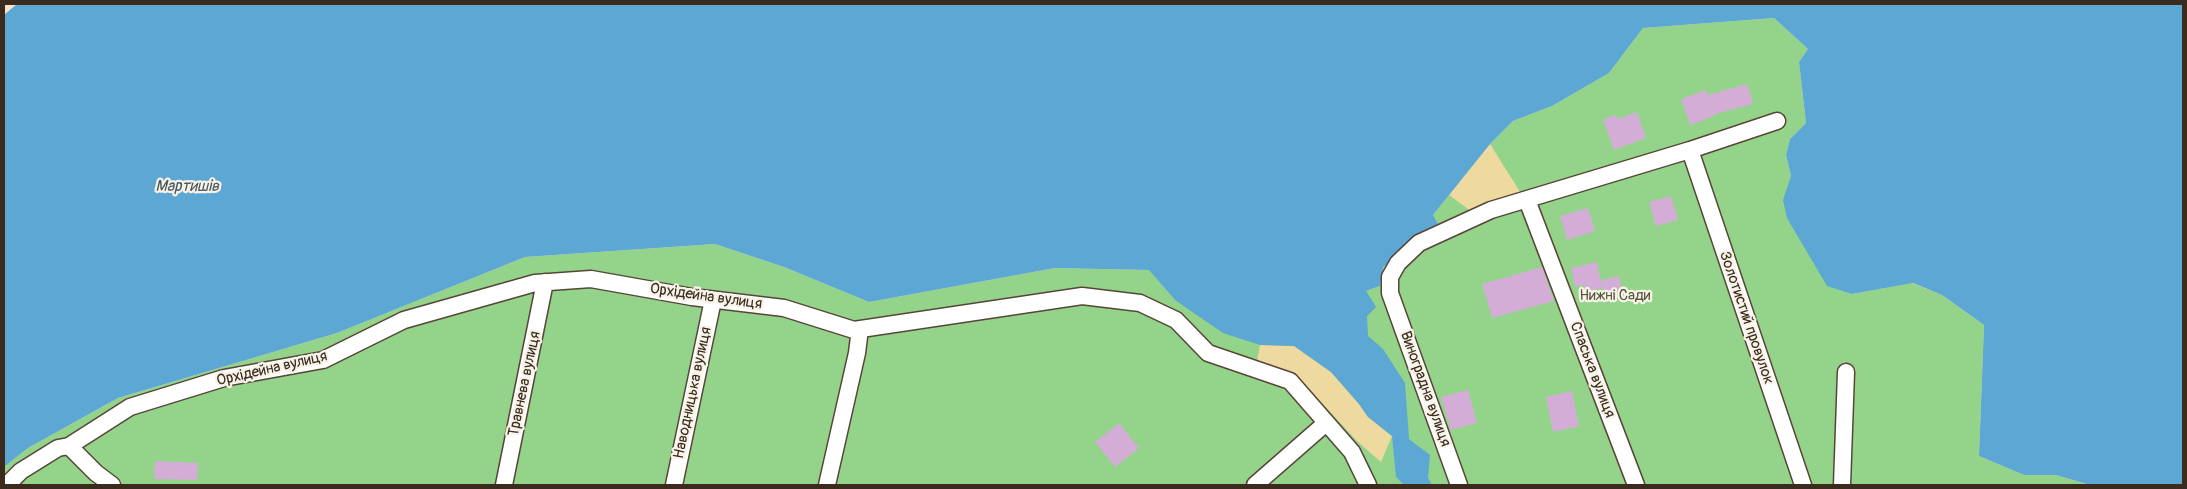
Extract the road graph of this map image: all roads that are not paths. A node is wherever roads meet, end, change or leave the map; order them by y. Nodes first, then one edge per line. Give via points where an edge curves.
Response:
1 (1778, 121) dead end
2 (1690, 150) junction
3 (1527, 200) junction
4 (545, 282) junction
5 (713, 300) junction
6 (860, 329) junction
7 (1846, 372) dead end
8 (1326, 423) junction
9 (69, 446) junction
10 (7, 485) edge
11 (112, 485) edge
12 (504, 485) edge
13 (674, 485) edge
14 (827, 485) edge
15 (1255, 485) edge
16 (1368, 485) edge
17 (1459, 485) edge
18 (1636, 485) edge
19 (1803, 485) edge
20 (1842, 485) edge

1 - 2 street
2 - 3 street
2 - 19 street, Золотистий провулок
3 - 17 street, Виноградна вулиця via 1491,210 1419,243 1398,263 1390,277 1390,293
3 - 18 street, Спаська вулиця
4 - 5 street, Орхідейна вулиця via 590,279
4 - 9 street, Орхідейна вулиця via 404,320 323,360 224,378 130,407
4 - 12 street, Травнева вулиця
5 - 6 street, Орхідейна вулиця via 784,308 854,330
5 - 13 street, Наводницька вулиця
6 - 8 street, Орхідейна вулиця via 1082,296 1140,303 1176,320 1208,353 1290,380
6 - 14 street
7 - 20 street
8 - 15 street
8 - 16 street, Орхідейна вулиця via 1352,452
9 - 10 street, Орхідейна вулиця via 58,448 21,471
9 - 11 street

